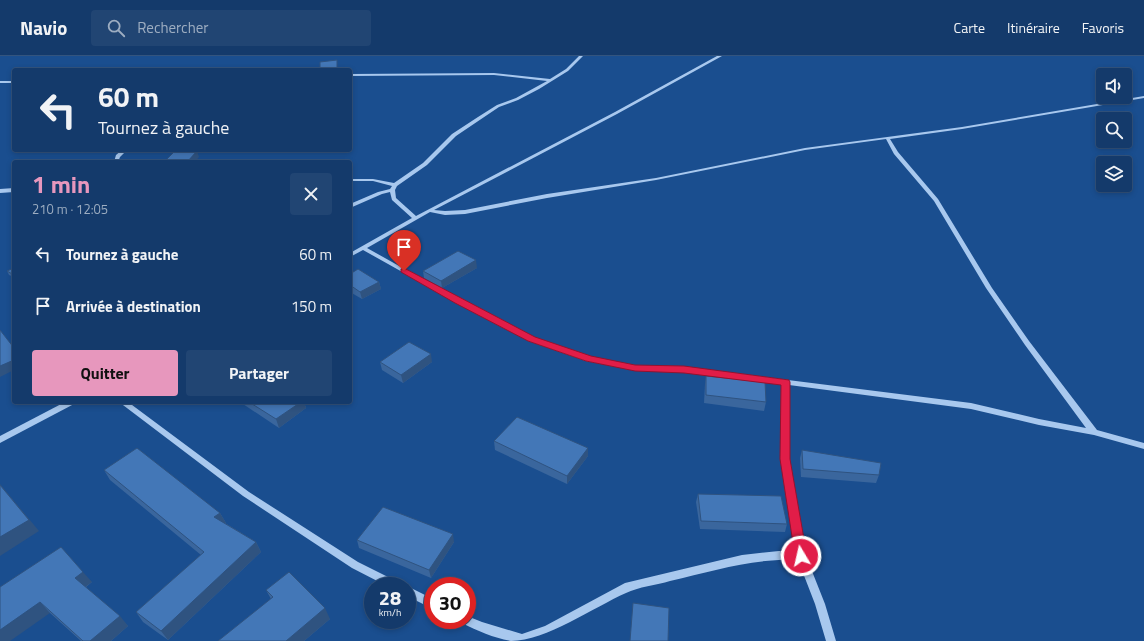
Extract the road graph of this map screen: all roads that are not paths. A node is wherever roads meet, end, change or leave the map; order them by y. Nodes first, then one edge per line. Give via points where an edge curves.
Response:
1 (582, 56) edge
2 (720, 56) edge
3 (352, 75) edge
4 (549, 80) junction
5 (0, 82) edge
6 (12, 82) edge
7 (1144, 97) edge
8 (888, 138) junction
9 (123, 152) edge
10 (117, 160) edge
11 (352, 180) edge
12 (394, 188) junction
13 (12, 190) edge
14 (0, 191) edge
15 (352, 205) edge
16 (430, 211) junction
17 (415, 218) junction
18 (364, 248) junction
19 (352, 254) edge
20 (786, 382) junction
21 (67, 404) edge
22 (126, 404) edge
23 (1094, 432) junction
24 (0, 440) edge
25 (1144, 446) edge
26 (801, 556) junction
27 (379, 577) edge
28 (476, 625) edge
29 (522, 640) edge
30 (831, 641) edge

1 - 4 street via 567,70
2 - 16 street
3 - 4 street via 494,74
4 - 12 street via 517,99 498,106 454,135 425,164
5 - 6 street
7 - 8 street
8 - 16 street via 805,150 465,212
8 - 23 street via 896,153 936,200 989,288 1027,343
9 - 10 street
11 - 12 street via 373,180
12 - 15 street
12 - 17 street via 394,199
13 - 14 street
16 - 17 street
17 - 18 street
18 - 19 street
18 - 20 street via 532,339 589,359 635,368 684,369
20 - 23 street via 971,406
20 - 26 street via 785,459
21 - 24 street
22 - 27 street via 246,494 355,565
23 - 25 street
26 - 29 street via 779,555 742,560 625,588 548,630
26 - 30 street
28 - 29 street

